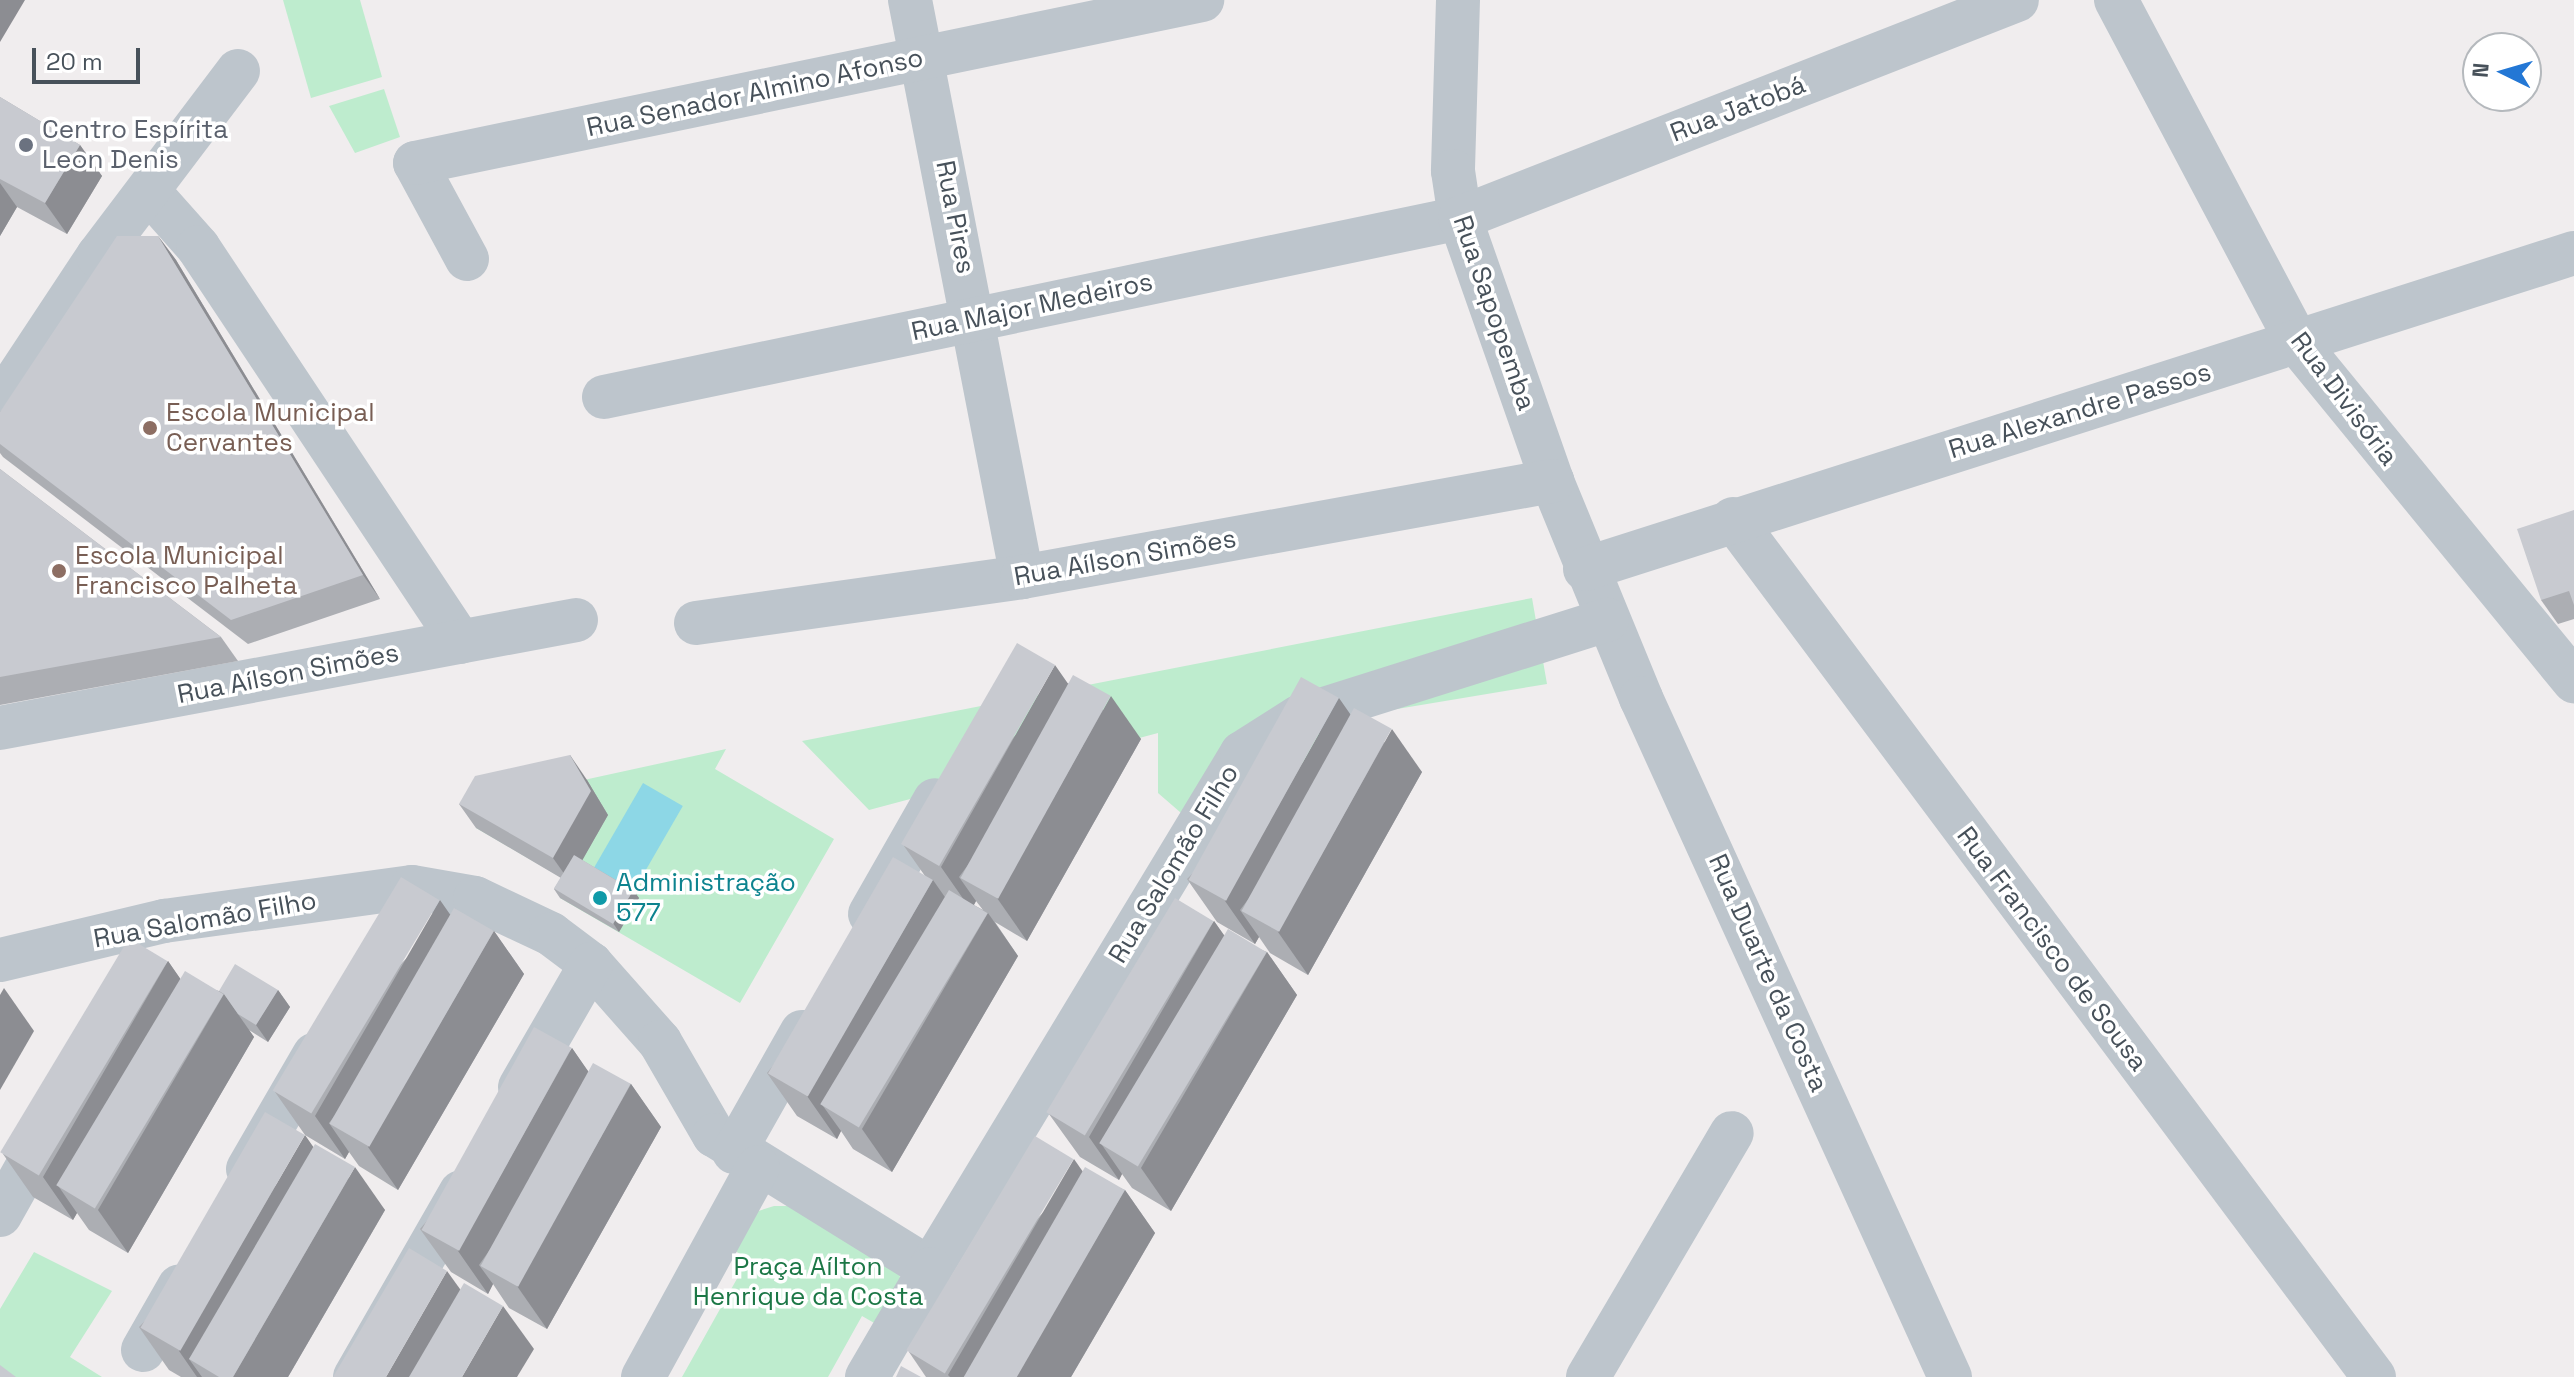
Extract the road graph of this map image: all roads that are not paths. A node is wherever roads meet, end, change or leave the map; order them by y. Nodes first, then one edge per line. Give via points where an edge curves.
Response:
1 (910, 0) edge
2 (1202, 0) edge
3 (1458, 0) edge
4 (2017, 0) edge
5 (2116, 0) edge
6 (922, 58) junction
7 (238, 71) dead end
8 (151, 194) junction
9 (1460, 218) junction
10 (2574, 253) edge
11 (467, 259) dead end
12 (975, 319) junction
13 (2298, 344) junction
14 (604, 397) dead end
15 (0, 404) edge
16 (1552, 481) junction
17 (1733, 519) junction
18 (1585, 569) junction
19 (1022, 577) junction
20 (576, 620) dead end
21 (1607, 620) junction
22 (696, 623) dead end
23 (460, 642) junction
24 (2574, 681) edge
25 (0, 728) edge
26 (953, 769) edge
27 (412, 887) junction
28 (164, 921) junction
29 (388, 928) edge
30 (851, 947) edge
31 (0, 960) edge
32 (591, 964) junction
33 (134, 974) edge
34 (827, 989) edge
35 (333, 1023) edge
36 (67, 1095) edge
37 (1732, 1133) dead end
38 (746, 1159) junction
39 (230, 1200) edge
40 (0, 1215) edge
41 (198, 1255) edge
42 (930, 1269) junction
43 (143, 1350) edge
44 (355, 1377) edge
45 (643, 1377) edge
46 (867, 1377) edge
47 (1588, 1377) edge
48 (1950, 1377) edge
49 (2374, 1377) edge

1 - 6 street, Rua Pires
2 - 6 street, Rua Senador Almino Afonso
3 - 9 street, Rua Sapopemba via 1453,141
4 - 9 street, Rua Jatobá
5 - 13 street, Rua Divisória
6 - 11 street, Rua Senador Almino Afonso via 415,163
6 - 12 street, Rua Pires
7 - 8 street
8 - 15 street via 98,256
8 - 23 street via 198,247
9 - 12 street, Rua Major Medeiros
9 - 16 street, Rua Sapopemba
10 - 13 street, Rua Alexandre Passos
12 - 14 street, Rua Major Medeiros
12 - 19 street, Rua Pires
13 - 17 street, Rua Alexandre Passos
13 - 24 street, Rua Divisória
16 - 18 street, Rua Sapopemba
16 - 19 street, Rua Aílson Simões
17 - 18 street, Rua Alexandre Passos
17 - 49 street, Rua Francisco de Sousa
18 - 21 street, Rua Duarte da Costa
19 - 22 street, Rua Aílson Simões
20 - 23 street, Rua Aílson Simões
21 - 42 street, Rua Salomão Filho via 1299,717 1242,753
21 - 48 street, Rua Duarte da Costa
23 - 25 street, Rua Aílson Simões
26 - 30 street
27 - 28 street, Rua Salomão Filho
27 - 29 street
27 - 32 street, Rua Salomão Filho via 508,909
28 - 31 street, Rua Salomão Filho
28 - 33 street
32 - 38 street, Rua Salomão Filho via 660,1042 698,1117
32 - 44 street
34 - 38 street
35 - 39 street
36 - 40 street
37 - 47 street
38 - 42 street, Rua Salomão Filho
38 - 45 street
41 - 43 street
42 - 46 street, Rua Salomão Filho

